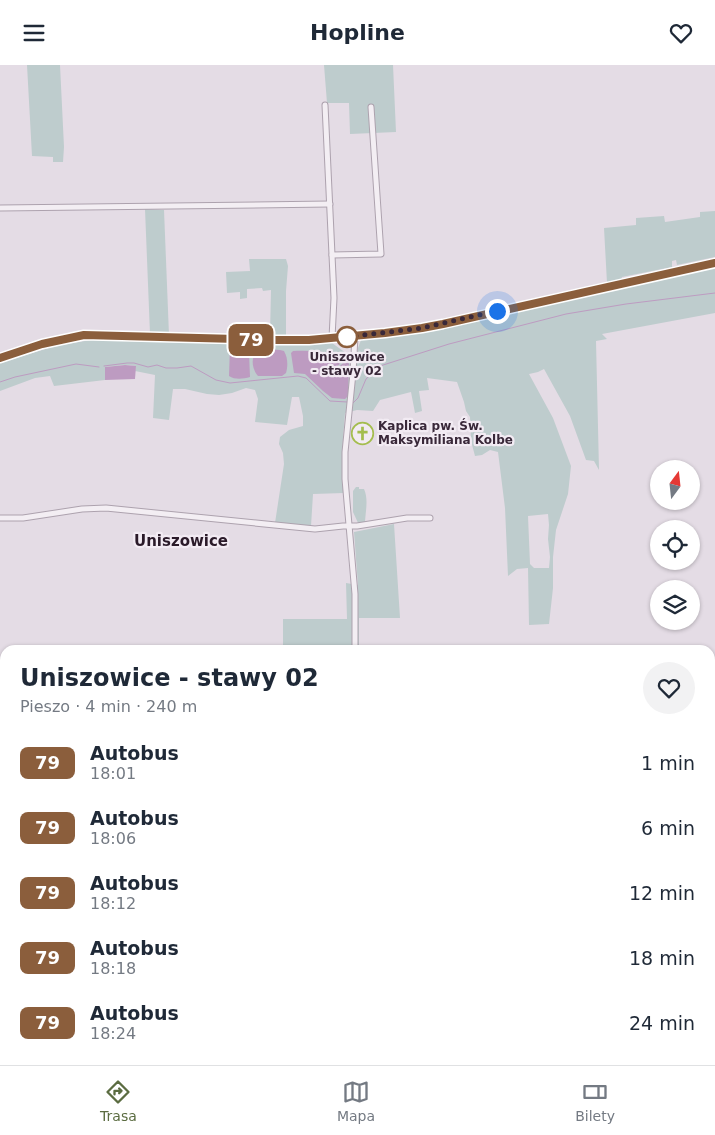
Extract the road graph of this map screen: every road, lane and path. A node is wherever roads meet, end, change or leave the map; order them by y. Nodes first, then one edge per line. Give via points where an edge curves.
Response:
1 (324, 105) dead end
2 (371, 107) dead end
3 (330, 204) junction
4 (0, 209) edge
5 (332, 255) junction
6 (715, 263) edge
7 (355, 336) junction
8 (332, 338) junction
9 (0, 358) edge
10 (0, 518) edge
11 (430, 518) dead end
12 (349, 526) junction
13 (355, 645) edge

1 - 3 street
2 - 5 street via 381,254
3 - 4 street
3 - 5 street
5 - 8 street
6 - 7 street via 432,326
7 - 8 street
7 - 12 street via 345,461
8 - 9 street via 272,340 84,335
10 - 12 street via 31,517 91,507 315,529
11 - 12 street
12 - 13 street via 355,593

